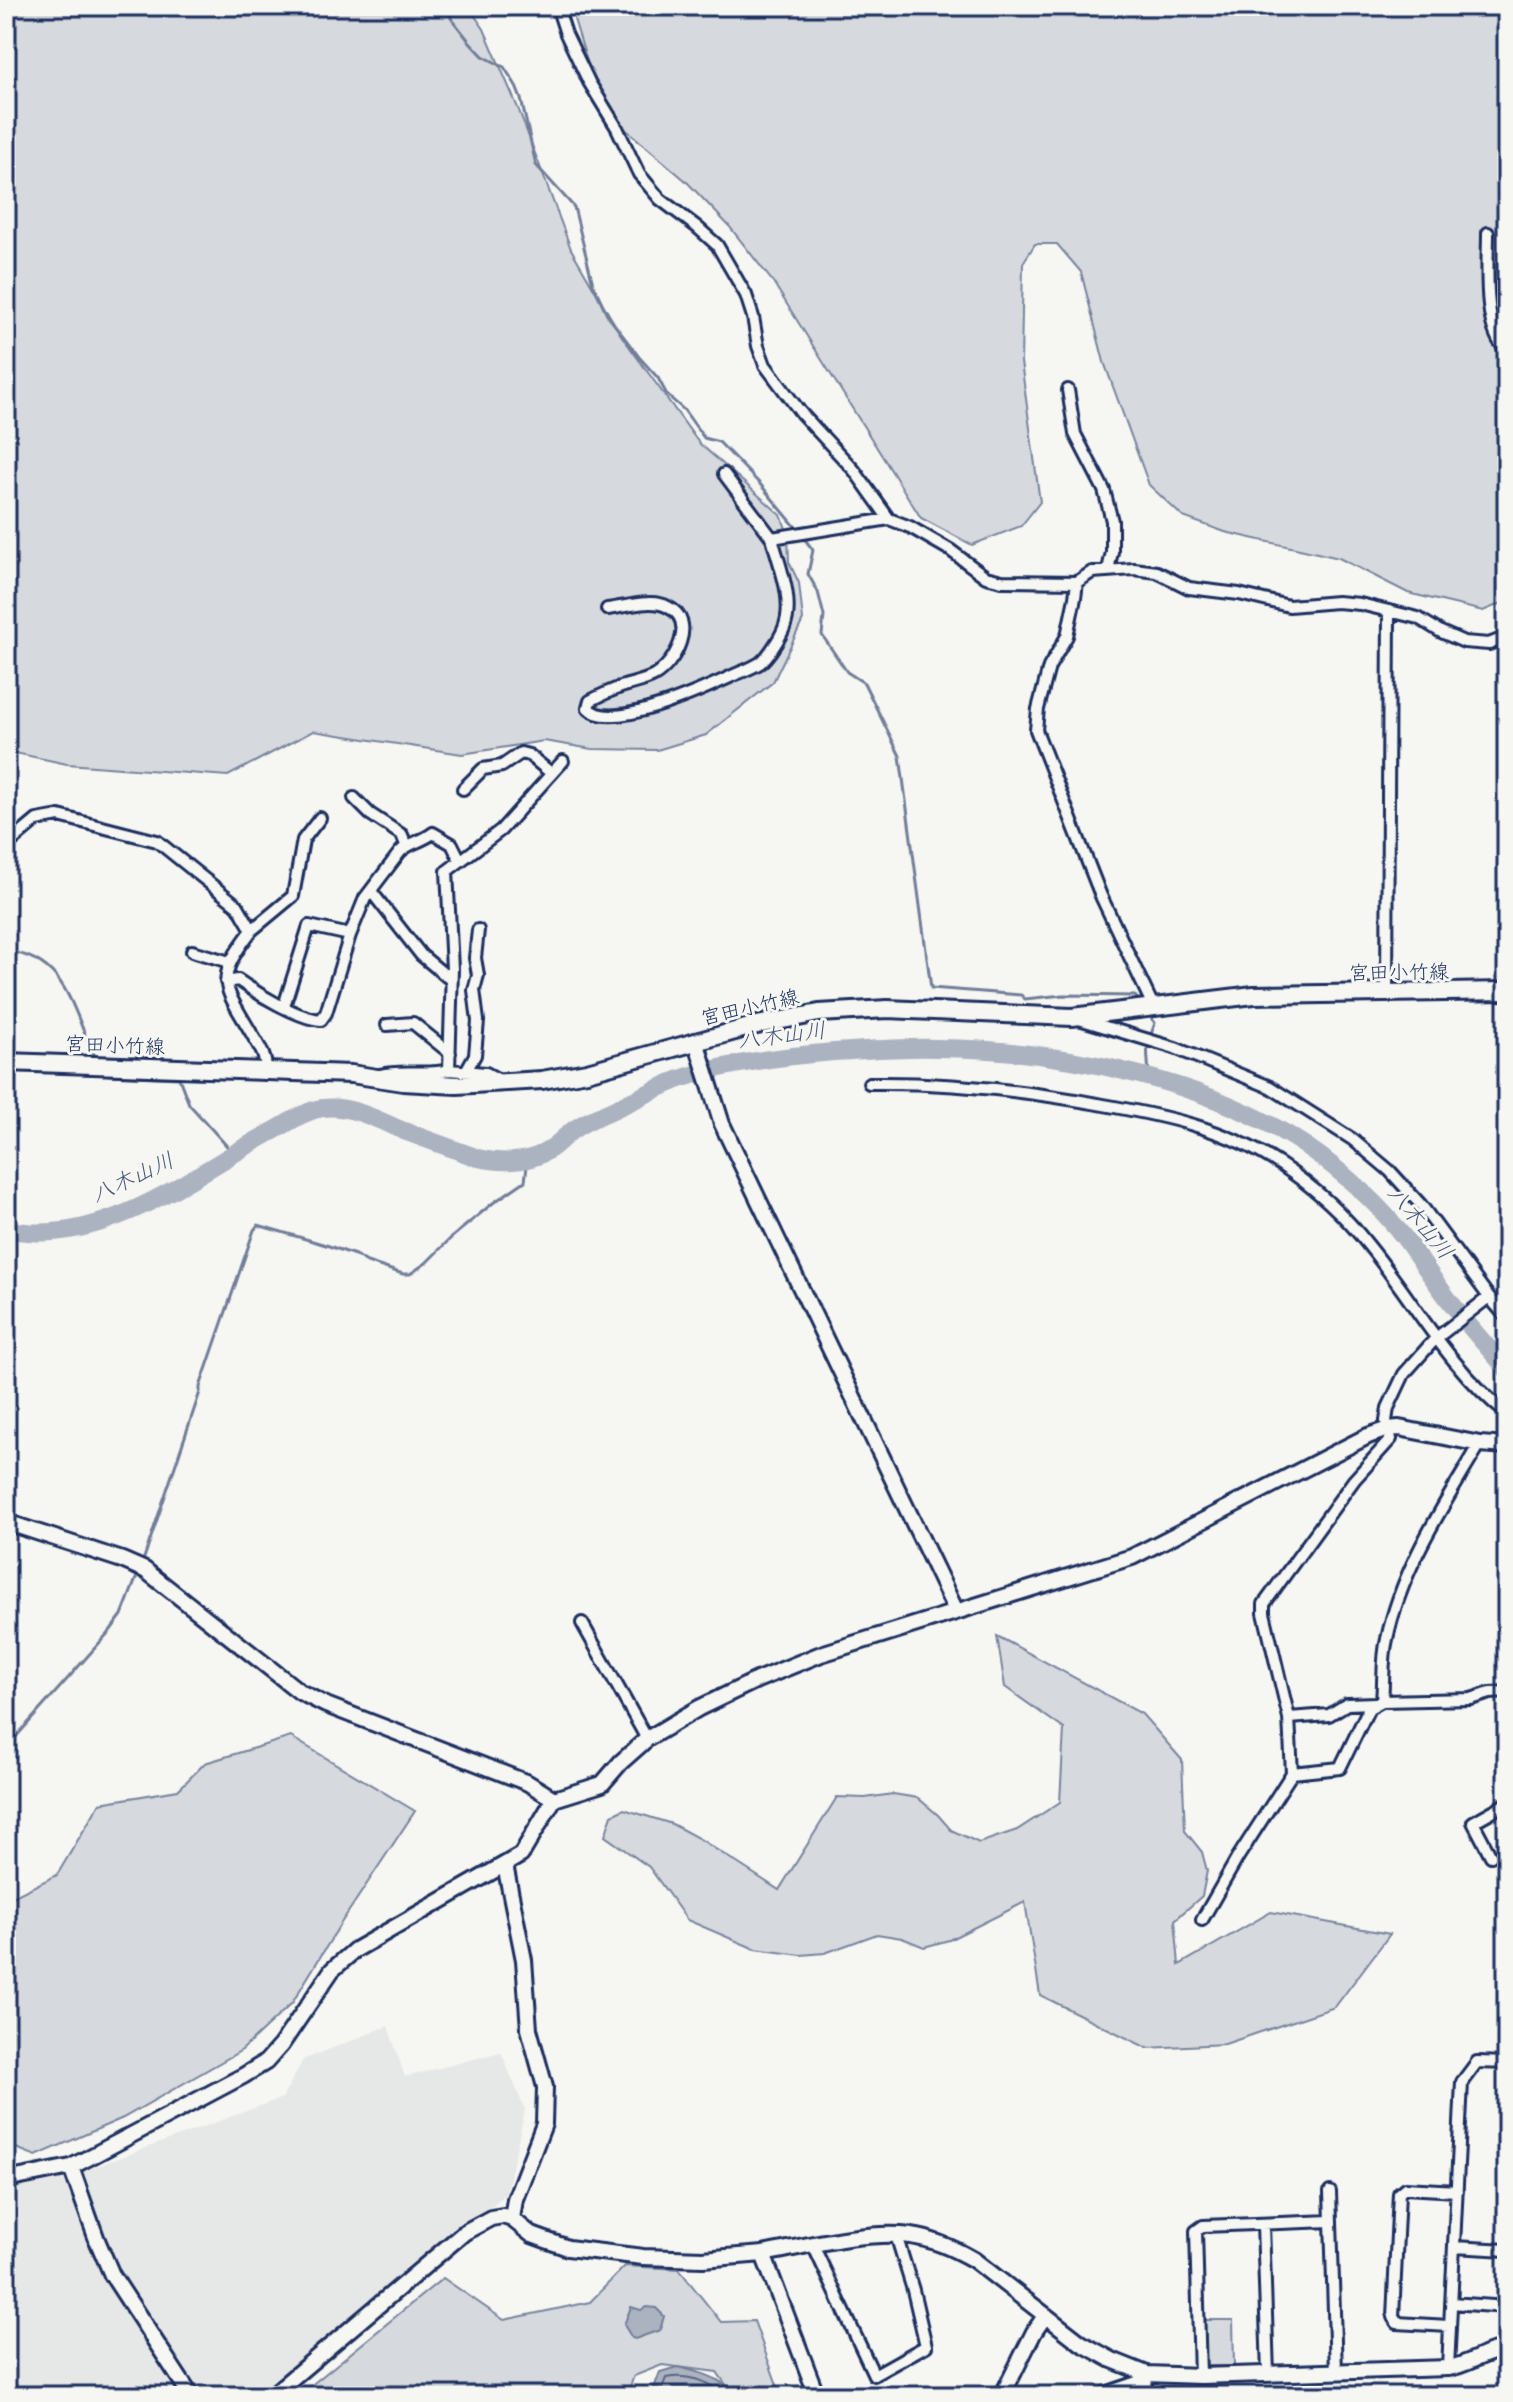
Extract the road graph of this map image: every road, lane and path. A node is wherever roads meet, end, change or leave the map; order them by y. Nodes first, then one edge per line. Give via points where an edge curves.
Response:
1 (557, 6) edge
2 (1488, 233) dead end
3 (1507, 350) edge
4 (1068, 390) dead end
5 (724, 474) dead end
6 (889, 519) junction
7 (772, 538) junction
8 (1108, 570) junction
9 (1077, 582) junction
10 (607, 609) dead end
11 (1389, 611) junction
12 (1507, 637) edge
13 (563, 761) dead end
14 (551, 773) junction
15 (463, 789) dead end
16 (354, 798) dead end
17 (320, 818) dead end
18 (406, 845) junction
19 (6, 846) edge
20 (460, 860) junction
21 (371, 891) junction
22 (252, 930) junction
23 (478, 930) dead end
24 (350, 935) junction
25 (192, 951) dead end
26 (230, 962) junction
27 (451, 980) junction
28 (226, 982) junction
29 (1507, 991) edge
30 (1387, 993) junction
31 (284, 1006) junction
32 (1154, 1008) junction
33 (1072, 1017) junction
34 (387, 1025) dead end
35 (698, 1049) junction
36 (450, 1053) junction
37 (6, 1062) edge
38 (266, 1070) junction
39 (449, 1070) junction
40 (466, 1071) junction
41 (372, 1077) junction
42 (869, 1083) dead end
43 (504, 1084) junction
44 (1489, 1297) junction
45 (1507, 1318) edge
46 (1435, 1339) junction
47 (1507, 1414) edge
48 (1388, 1429) junction
49 (1480, 1444) junction
50 (1507, 1446) edge
51 (6, 1522) edge
52 (956, 1611) junction
53 (582, 1623) dead end
54 (1507, 1692) edge
55 (1379, 1702) junction
56 (1289, 1718) junction
57 (647, 1739) junction
58 (1292, 1773) junction
59 (554, 1799) junction
60 (1507, 1803) edge
61 (1491, 1856) dead end
62 (505, 1865) junction
63 (1202, 1920) dead end
64 (1507, 2063) edge
65 (71, 2167) junction
66 (6, 2180) edge
67 (1457, 2191) junction
68 (1330, 2192) dead end
69 (512, 2219) junction
70 (1331, 2221) junction
71 (1263, 2224) junction
72 (896, 2235) junction
73 (813, 2245) junction
74 (1454, 2247) junction
75 (1507, 2250) edge
76 (763, 2254) junction
77 (1451, 2303) junction
78 (1507, 2307) edge
79 (1045, 2316) junction
80 (1449, 2326) junction
81 (1507, 2349) edge
82 (1448, 2368) junction
83 (1336, 2371) junction
84 (1147, 2374) junction
85 (1268, 2374) junction
86 (1200, 2376) junction
87 (191, 2396) edge
88 (271, 2396) edge
89 (817, 2396) edge
90 (1002, 2396) edge
91 (1096, 2396) edge
92 (1151, 2396) edge

1 - 6 street via 589,82 639,174 660,199 717,245 746,295 765,365
2 - 3 street via 1491,316 1495,338
4 - 8 street via 1075,434 1104,490 1112,521
5 - 7 street
6 - 7 street
6 - 9 street via 950,550 986,577
7 - 10 street via 788,602 785,627 762,662 703,690 623,714 593,713 590,701 653,677 669,664 682,640 680,614 668,606
8 - 9 street
8 - 11 street via 1157,572 1189,588 1289,606 1337,602
9 - 32 street via 1067,636 1049,667 1036,730 1101,896
11 - 12 street via 1418,618 1464,642 1489,644
11 - 30 street
13 - 14 street
14 - 15 street via 521,753 502,766 483,769
14 - 20 street via 501,830
16 - 18 street via 402,835
17 - 22 street via 301,846 293,896
18 - 20 street via 433,833 452,844
18 - 21 street
19 - 22 street via 37,820 59,816 157,841 238,906
20 - 27 street via 447,871
21 - 24 street
21 - 27 street via 421,955
22 - 26 street
23 - 40 street via 478,1021 475,1055
24 - 31 street via 309,926
24 - 31 street via 321,1020
25 - 26 street
26 - 28 street
27 - 36 street
28 - 31 street via 238,980
28 - 38 street via 266,1057
29 - 30 main road, 宮田小竹線
30 - 32 main road, 宮田小竹線 via 1254,995
32 - 33 main road, 宮田小竹線
33 - 35 main road, 宮田小竹線 via 887,1009 819,1013 757,1025
33 - 44 street via 1243,1075 1352,1139 1421,1205
34 - 36 street via 413,1023
35 - 43 main road, 宮田小竹線
35 - 52 street via 722,1124
36 - 39 street
37 - 38 main road, 宮田小竹線
38 - 41 main road, 宮田小竹線
39 - 40 street
39 - 41 street
40 - 43 street via 486,1073
41 - 43 main road, 宮田小竹線
42 - 46 street via 980,1086 1067,1098 1196,1125 1245,1145 1324,1197 1369,1246
44 - 45 street
44 - 46 street
46 - 47 street via 1481,1393
46 - 48 street via 1404,1374 1388,1408
48 - 49 street
48 - 52 street via 1132,1557
48 - 56 street via 1391,1439 1354,1480 1264,1604
49 - 50 street
49 - 55 street via 1418,1548 1397,1596
51 - 59 street via 145,1570 300,1692 528,1783
52 - 57 street via 770,1674
53 - 57 street
54 - 55 street via 1471,1699
55 - 56 street via 1347,1704 1329,1715
55 - 58 street via 1369,1708 1340,1768
56 - 58 street
57 - 59 street via 602,1784
58 - 63 street
59 - 62 street via 521,1855
60 - 61 street via 1473,1822
62 - 65 street via 355,1950 332,1970 266,2062
62 - 69 street via 524,1960 529,2029 545,2087 544,2124
64 - 67 street via 1477,2062 1462,2082
65 - 66 street
65 - 87 street via 112,2275
67 - 74 street
67 - 80 street via 1405,2188 1399,2193 1393,2317 1397,2323
68 - 70 street
69 - 76 street via 532,2235 568,2248 703,2259
69 - 88 street via 491,2218 465,2232
70 - 71 street
70 - 83 street
71 - 85 street
71 - 86 street via 1203,2226 1196,2231
72 - 73 street
72 - 73 street via 926,2346 874,2375
72 - 79 street via 959,2251
73 - 76 street
74 - 75 street
74 - 77 street
76 - 89 street
77 - 78 street
77 - 80 street
79 - 84 street via 1096,2353
79 - 90 street
80 - 82 street
81 - 82 street
82 - 83 street
83 - 85 street
84 - 86 street
84 - 91 street
84 - 92 street
85 - 86 street

